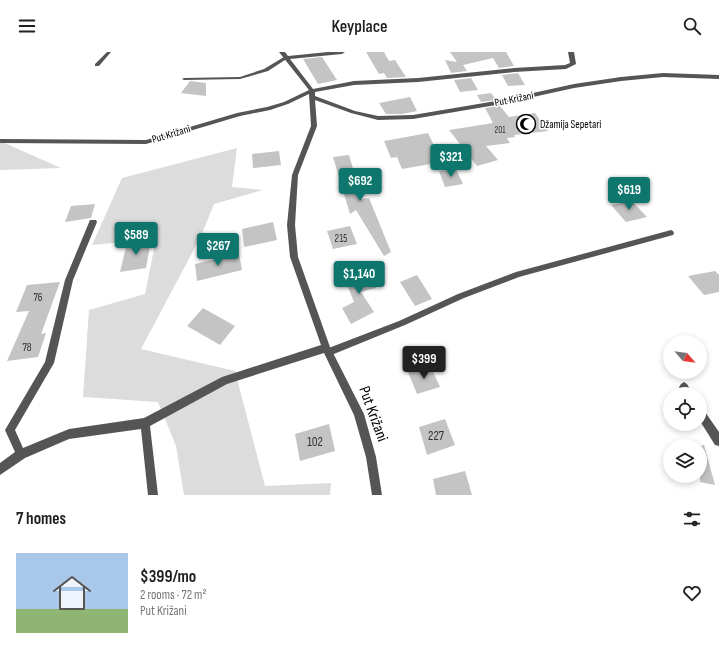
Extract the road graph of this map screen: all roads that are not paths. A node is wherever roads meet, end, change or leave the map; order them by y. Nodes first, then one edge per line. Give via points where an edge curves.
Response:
1 (110, 52) edge
2 (282, 52) edge
3 (342, 52) edge
4 (571, 52) edge
5 (286, 58) junction
6 (97, 65) dead end
7 (719, 78) edge
8 (184, 79) dead end
9 (312, 94) junction
10 (0, 140) edge
11 (93, 222) dead end
12 (671, 233) dead end
13 (327, 350) junction
14 (145, 423) junction
15 (707, 423) edge
16 (719, 441) edge
17 (21, 454) junction
18 (0, 470) edge
19 (153, 495) edge
20 (377, 495) edge

1 - 6 lane
2 - 5 street
3 - 5 street
4 - 9 street, Put Križani via 573,64 566,67 354,83
5 - 8 lane via 266,70 240,78
5 - 9 street
7 - 9 street, Put Križani via 663,75 621,79 413,117 378,118 353,112
9 - 10 street, Put Križani via 268,109 239,114 146,142
9 - 13 street, Put Križani via 314,126 295,175 292,225 294,257
11 - 17 street via 69,280 49,363 10,430
12 - 13 lane via 518,274 402,323
13 - 14 street via 225,380
13 - 20 street, Put Križani via 359,414 371,457
14 - 17 street via 69,434
14 - 19 street
15 - 16 street
17 - 18 street

